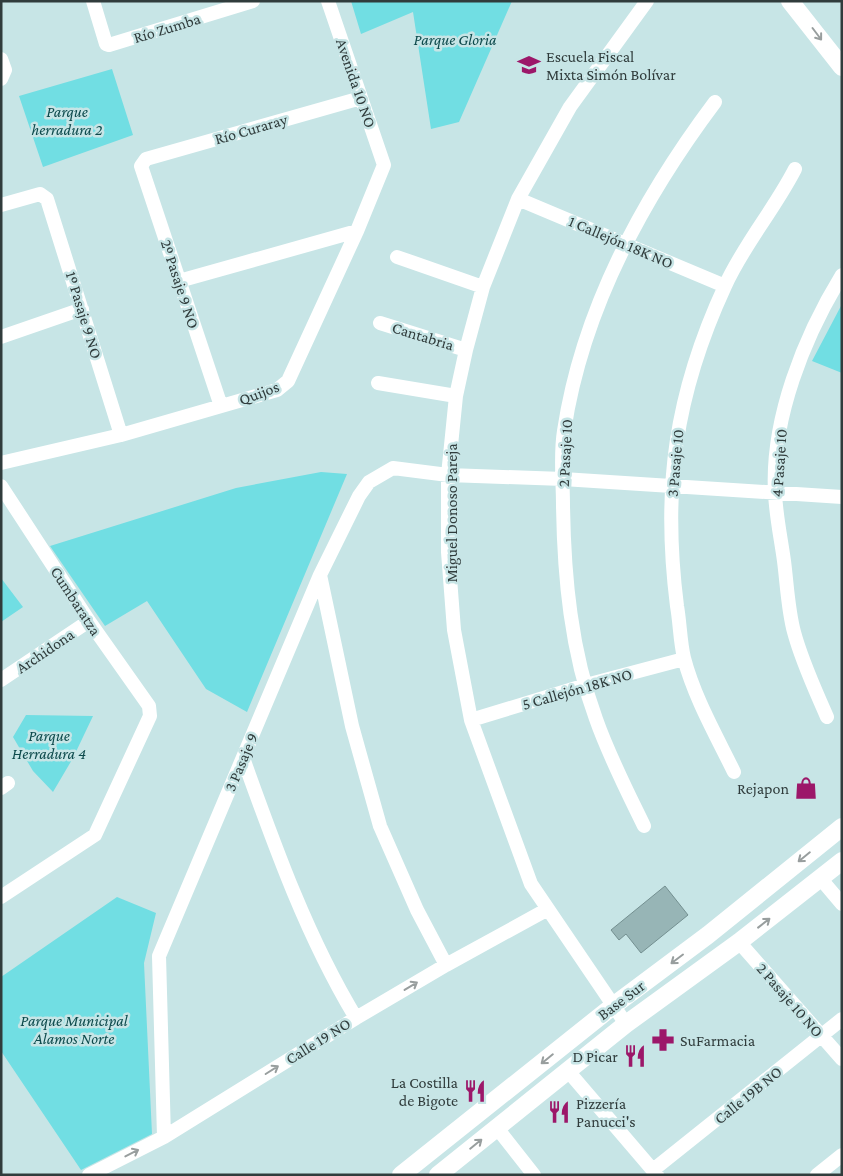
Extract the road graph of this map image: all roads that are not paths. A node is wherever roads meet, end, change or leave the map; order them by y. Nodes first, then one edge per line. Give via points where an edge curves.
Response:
1 (93, 1) edge
2 (253, 1) edge
3 (328, 1) edge
4 (790, 1) edge
5 (644, 2) edge
6 (1, 59) edge
7 (842, 68) edge
8 (3, 76) edge
9 (361, 98) junction
10 (715, 102) dead end
11 (142, 162) joint
12 (384, 166) joint
13 (795, 169) dead end
14 (518, 199) junction
15 (1, 205) edge
16 (357, 231) junction
17 (625, 243) junction
18 (397, 257) dead end
19 (842, 275) edge
20 (179, 281) junction
21 (725, 286) junction
22 (483, 287) junction
23 (82, 309) junction
24 (380, 323) dead end
25 (1, 337) edge
26 (466, 350) junction
27 (378, 382) dead end
28 (456, 396) junction
29 (221, 406) junction
30 (121, 435) junction
31 (1, 463) edge
32 (448, 475) junction
33 (563, 479) junction
34 (670, 485) junction
35 (1, 486) edge
36 (774, 493) junction
37 (842, 497) edge
38 (320, 574) junction
39 (89, 621) junction
40 (684, 659) junction
41 (1, 680) edge
42 (586, 685) junction
43 (827, 717) dead end
44 (471, 720) junction
45 (243, 758) junction
46 (734, 772) dead end
47 (644, 826) dead end
48 (842, 827) edge
49 (842, 861) edge
50 (820, 878) junction
51 (1, 897) edge
52 (842, 904) edge
53 (548, 909) junction
54 (739, 942) junction
55 (446, 964) junction
56 (613, 1006) junction
57 (356, 1018) junction
58 (842, 1019) edge
59 (626, 1024) junction
60 (822, 1036) junction
61 (842, 1059) edge
62 (568, 1071) junction
63 (497, 1128) junction
64 (164, 1137) junction
65 (842, 1155) edge
66 (655, 1172) edge
67 (88, 1175) edge
68 (401, 1175) edge
69 (438, 1175) edge
70 (534, 1175) edge
71 (817, 1175) edge

1 - 2 street, Río Zumba via 109,45
3 - 9 street, Avenida 10 NO
4 -> 7 street
5 - 14 street, Miguel Donoso Pareja via 570,107
6 - 8 street
9 - 11 street, Río Curaray
9 - 12 street, Avenida 10 NO
10 - 17 street, 2 Pasaje 10 via 677,154
11 - 20 street, 2º Pasaje 9 NO
12 - 16 street, Quijos
13 - 21 street, 3 Pasaje 10 via 745,247
14 - 17 street, 1 Callejón 18K NO
14 - 22 street, Miguel Donoso Pareja
15 - 23 street, 1º Pasaje 9 NO via 40,194 44,196
16 - 20 street
16 - 29 street, Quijos via 288,381 277,390
17 - 21 street, 1 Callejón 18K NO
17 - 33 street, 2 Pasaje 10 via 598,307 573,385 563,433
18 - 22 street
19 - 36 street, 4 Pasaje 10 via 798,363 781,425
20 - 29 street, 2º Pasaje 9 NO
21 - 34 street, 3 Pasaje 10 via 698,354 678,423
22 - 26 street, Miguel Donoso Pareja
23 - 25 street
23 - 30 street, 1º Pasaje 9 NO
24 - 26 street, Cantabria
26 - 28 street, Miguel Donoso Pareja
27 - 28 street
28 - 32 street, Miguel Donoso Pareja
29 - 30 street, Quijos
30 - 31 street, Quijos
32 - 33 street, 3 Pasaje 9
32 - 38 street, 3 Pasaje 9 via 393,468 369,482
32 - 44 street, Miguel Donoso Pareja via 448,552 454,630
33 - 34 street, 3 Pasaje 9
33 - 42 street, 2 Pasaje 10 via 564,562
34 - 36 street, 3 Pasaje 9
34 - 40 street, 3 Pasaje 10 via 672,562
35 - 39 street, Cumbaratza
36 - 37 street, 3 Pasaje 9
36 - 43 street, 4 Pasaje 10 via 793,630 804,666
38 - 45 street, 3 Pasaje 9
38 - 55 street via 350,717 380,826 417,910
39 - 41 street, Archidona
39 - 51 street, Cumbaratza via 149,706 150,716 95,835
40 - 42 street, 5 Callejón 18K NO
40 - 46 street, 3 Pasaje 10
42 - 44 street, 5 Callejón 18K NO
42 - 47 street, 2 Pasaje 10 via 596,719
44 - 53 street, Miguel Donoso Pareja via 531,884
45 - 57 street via 289,883 320,953
45 - 64 street, 3 Pasaje 9 via 159,956
48 -> 56 street, Base Sur via 708,935
49 - 50 street, Base Sur
50 - 52 street
54 -> 50 street, Base Sur
53 - 55 street, Calle 19 NO
53 - 56 street, Miguel Donoso Pareja
54 - 59 street, Base Sur
54 - 60 street, 2 Pasaje 10 NO
57 -> 55 street, Calle 19 NO
56 - 59 street, Miguel Donoso Pareja
56 -> 68 street, Base Sur
64 -> 57 street, Calle 19 NO
58 - 60 street, Calle 19B NO
59 - 62 street, Base Sur
60 - 61 street, 2 Pasaje 10 NO
60 - 66 street, Calle 19B NO
62 - 63 street, Base Sur
62 - 66 street
69 -> 63 street, Base Sur
63 - 70 street
67 -> 64 street, Calle 19 NO
65 - 71 street

